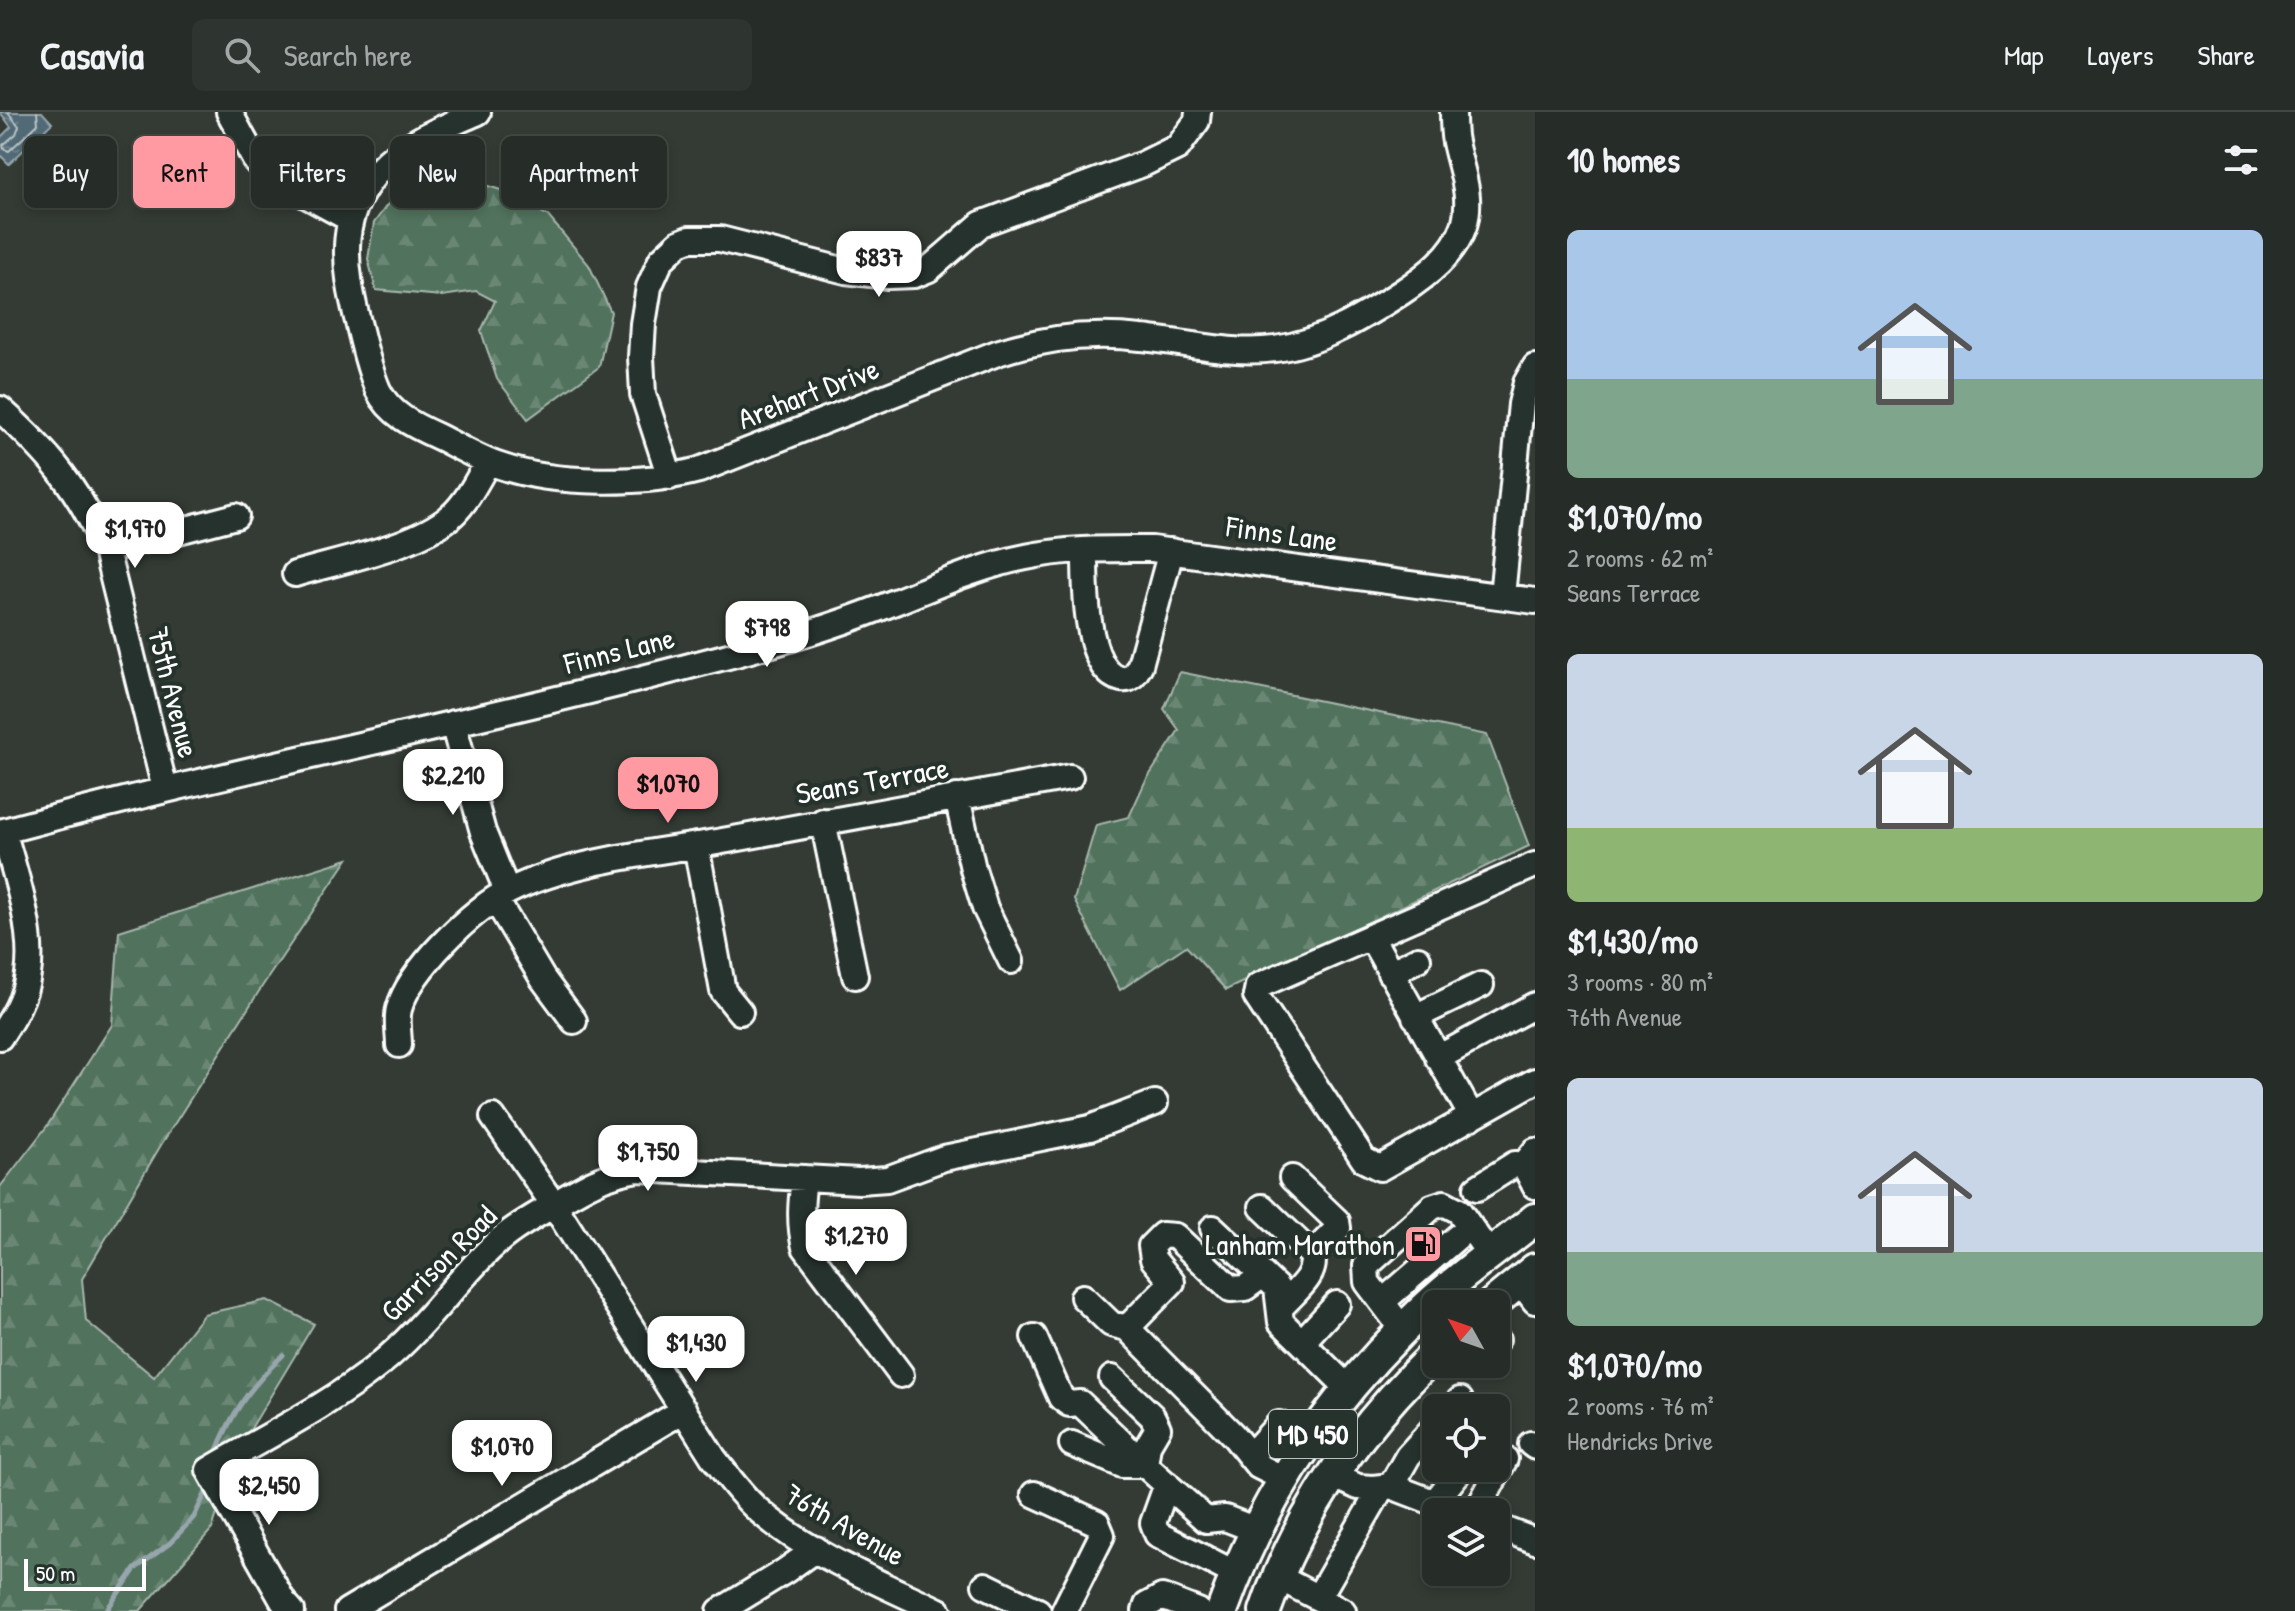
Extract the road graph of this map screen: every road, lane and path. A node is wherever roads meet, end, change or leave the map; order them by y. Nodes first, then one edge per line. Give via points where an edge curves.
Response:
1 (229, 112) edge
2 (478, 112) edge
3 (1198, 112) edge
4 (1453, 112) edge
5 (350, 219) junction
6 (1535, 367) edge
7 (0, 409) edge
8 (488, 462) junction
9 (670, 477) junction
10 (236, 516) dead end
11 (106, 550) junction
12 (1085, 550) junction
13 (1171, 551) junction
14 (295, 574) dead end
15 (1502, 596) junction
16 (1535, 601) edge
17 (453, 723) junction
18 (1070, 777) dead end
19 (165, 789) junction
20 (957, 797) junction
21 (823, 821) junction
22 (2, 831) edge
23 (696, 845) junction
24 (1535, 865) edge
25 (501, 896) junction
26 (1371, 937) junction
27 (1418, 959) dead end
28 (1011, 961) dead end
29 (1390, 973) junction
30 (855, 976) dead end
31 (1481, 985) dead end
32 (1535, 1005) edge
33 (740, 1012) dead end
34 (1415, 1017) junction
35 (574, 1021) dead end
36 (0, 1037) edge
37 (399, 1045) dead end
38 (1438, 1058) junction
39 (1535, 1081) edge
40 (1155, 1103) dead end
41 (493, 1117) dead end
42 (1472, 1117) junction
43 (1531, 1167) edge
44 (804, 1178) junction
45 (1292, 1178) dead end
46 (1477, 1188) dead end
47 (554, 1205) junction
48 (1262, 1207) dead end
49 (1535, 1219) edge
50 (1470, 1226) junction
51 (1213, 1228) dead end
52 (1312, 1255) junction
53 (1490, 1255) junction
54 (1263, 1275) junction
55 (1530, 1284) edge
56 (1462, 1290) edge
57 (1510, 1295) edge
58 (1083, 1297) dead end
59 (1382, 1302) junction
60 (1337, 1304) dead end
61 (1281, 1307) junction
62 (1422, 1318) edge
63 (1127, 1328) junction
64 (1403, 1330) junction
65 (1034, 1337) dead end
66 (1302, 1342) junction
67 (1422, 1368) edge
68 (901, 1375) dead end
69 (1112, 1378) dead end
70 (1349, 1389) junction
71 (684, 1410) junction
72 (1279, 1424) dead end
73 (1422, 1440) edge
74 (1072, 1444) dead end
75 (1250, 1456) junction
76 (1145, 1465) junction
77 (1332, 1475) junction
78 (1284, 1479) junction
79 (1451, 1482) edge
80 (1167, 1484) junction
81 (1386, 1486) junction
82 (1034, 1494) dead end
83 (1438, 1498) edge
84 (1422, 1499) edge
85 (1256, 1530) junction
86 (1510, 1531) edge
87 (1535, 1541) edge
88 (816, 1549) junction
89 (1236, 1574) junction
90 (1278, 1577) junction
91 (985, 1585) dead end
92 (1318, 1598) junction
93 (292, 1611) edge
94 (347, 1611) edge
95 (720, 1611) edge
96 (939, 1611) edge
97 (1038, 1611) edge
98 (1064, 1611) edge
99 (1145, 1611) edge
100 (1198, 1611) edge
101 (1222, 1611) edge
102 (1265, 1611) edge
103 (1343, 1611) edge

1 - 5 street via 267,174
2 - 5 street via 420,139 386,163
3 - 9 street via 1178,147 981,224 929,269 914,275 836,269 720,239 679,243 661,260 649,287 641,357 643,394
4 - 9 street, Arehart Drive via 1467,204 1452,247 1414,284 1327,335 1275,349 1244,350 1140,337 1036,341
5 - 8 street, Arehart Drive via 350,291 382,400 401,417
6 - 15 street via 1521,404
7 - 11 street, 75th Avenue via 61,469
8 - 9 street, Arehart Drive via 589,480
8 - 14 street via 447,520 417,537
10 - 11 street
11 - 19 street, 75th Avenue
12 - 13 street, Finns Lane
12 - 13 street via 1092,644 1110,671 1125,679 1140,665
12 - 17 street, Finns Lane via 985,567 816,630
13 - 15 street, Finns Lane
15 - 16 street, Finns Lane
17 - 19 street, Finns Lane
17 - 25 street
18 - 20 street, Seans Terrace
19 - 22 street, Finns Lane
20 - 21 street, Seans Terrace
20 - 28 street via 985,908
21 - 23 street, Seans Terrace
21 - 30 street
22 - 36 street via 30,956 22,998
23 - 25 street, Seans Terrace via 557,874
23 - 33 street via 723,991
24 - 26 street
25 - 35 street via 543,979
25 - 37 street, Seans Terrace via 461,926 414,979 398,1010
26 - 29 street
26 - 42 street via 1258,986 1256,996 1364,1160 1380,1168
27 - 29 street
29 - 34 street
31 - 34 street
32 - 38 street
34 - 38 street
38 - 42 street
39 - 42 street
40 - 44 street, Garrison Road via 1090,1128 944,1158 887,1179
41 - 47 street, 76th Avenue
43 - 46 street via 1515,1164
44 - 47 street, Garrison Road via 638,1169 614,1172
44 - 68 street via 805,1247
45 - 52 street via 1337,1221 1338,1228
47 - 71 street, 76th Avenue
47 - 93 street, Garrison Road via 490,1248 381,1364 209,1470
48 - 52 street
49 - 53 main road, MD 450
50 - 53 street
50 - 59 street
50 - 59 street via 1444,1203 1432,1207 1366,1266 1367,1282
51 - 54 street
52 - 61 street via 1313,1271
53 - 56 main road, MD 450
54 - 61 street via 1277,1288
54 - 63 street via 1245,1288 1231,1289 1175,1236 1162,1235 1151,1246 1153,1259 1172,1282
55 - 57 main road
58 - 63 street via 1111,1324
59 - 64 street
60 - 66 street
61 - 66 street via 1281,1322
62 - 64 main road, MD 450
63 - 75 street
64 - 70 main road, MD 450
65 - 76 street via 1061,1398 1080,1403
66 - 70 street
67 - 77 main road, MD 450
69 - 76 street via 1158,1428
70 - 78 main road, MD 450
71 - 88 street, 76th Avenue via 713,1457 755,1507
71 - 94 street
72 - 75 street
73 - 81 street
74 - 76 street via 1122,1465
75 - 78 street
76 - 80 street
77 - 81 street via 1358,1487
77 - 90 main road, MD 450
78 - 85 main road, MD 450
79 - 83 street
80 - 85 street via 1206,1520 1225,1518
80 - 89 street via 1153,1523 1157,1534
81 - 84 street
81 - 92 street
82 - 98 street via 1097,1523 1102,1535
85 - 89 main road, MD 450
86 - 87 street
88 - 95 street
88 - 96 street, 76th Avenue
89 - 101 main road, MD 450
90 - 92 street
90 - 102 main road, MD 450
91 - 97 street
92 - 103 street
99 - 100 street via 1162,1597

